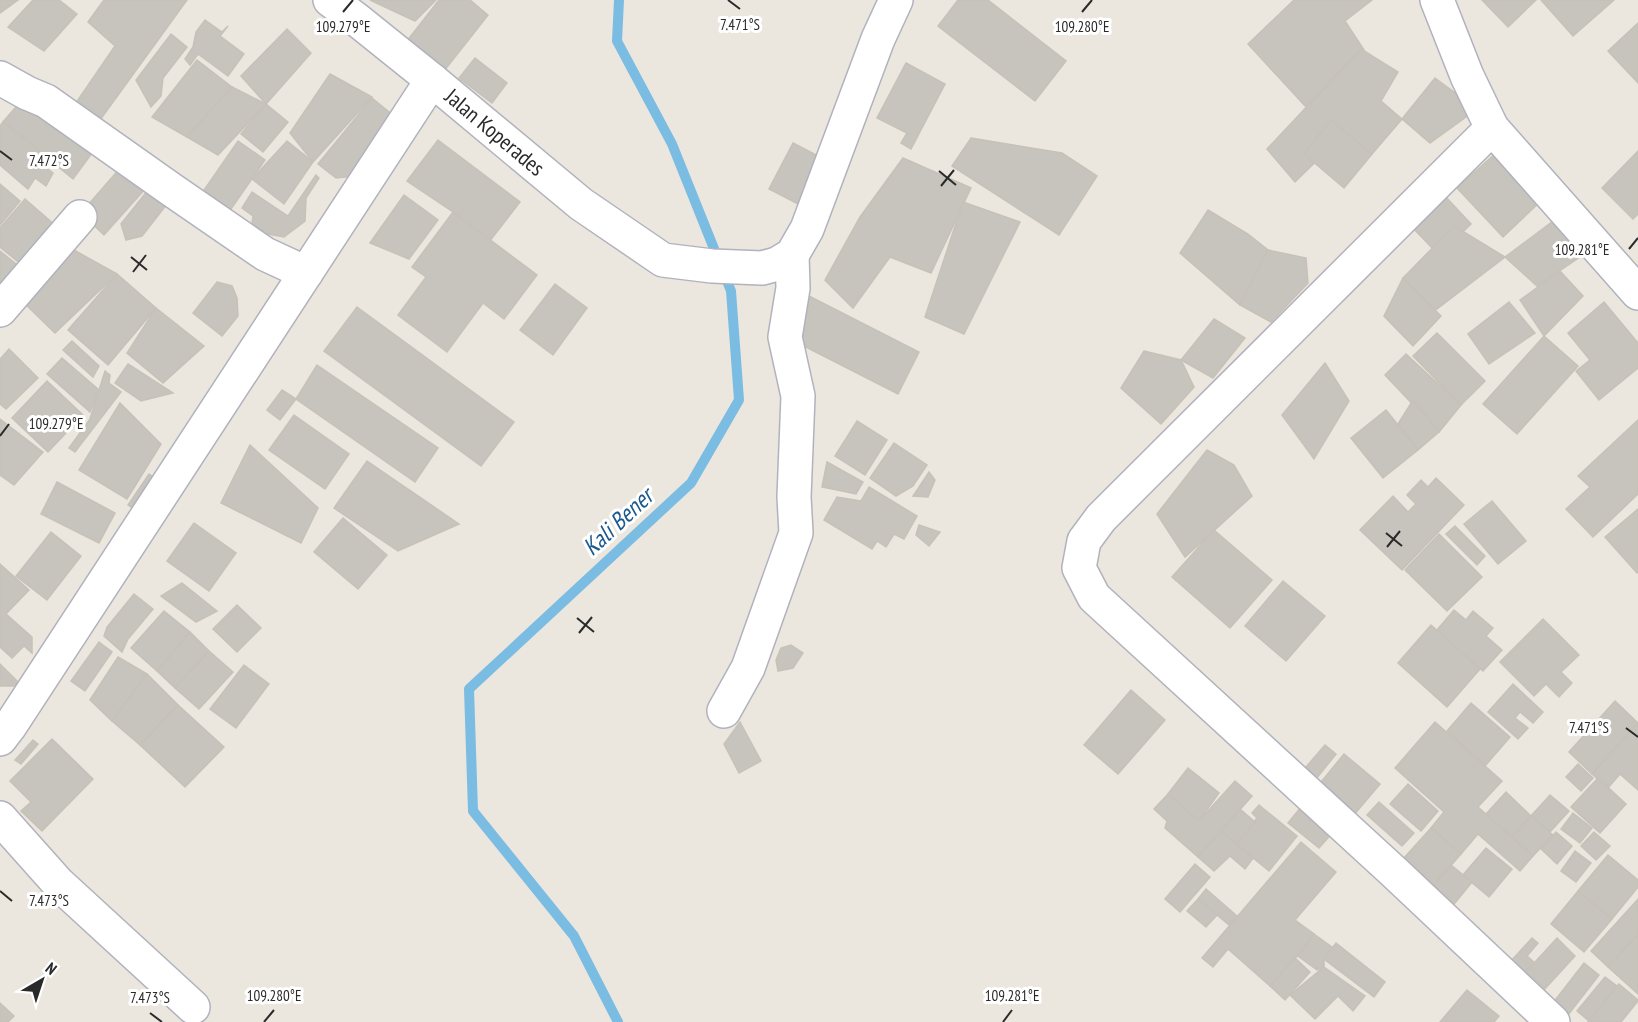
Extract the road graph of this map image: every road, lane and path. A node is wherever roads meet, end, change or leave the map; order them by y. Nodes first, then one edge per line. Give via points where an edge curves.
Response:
1 (330, 0) edge
2 (896, 0) edge
3 (1437, 0) edge
4 (0, 78) edge
5 (432, 80) junction
6 (1492, 128) junction
7 (80, 217) dead end
8 (784, 259) junction
9 (306, 273) junction
10 (1638, 294) edge
11 (0, 310) edge
12 (724, 711) dead end
13 (0, 739) edge
14 (0, 818) edge
15 (194, 1007) dead end
16 (1553, 1022) edge

1 - 5 street, Jalan Koperades
2 - 8 street via 807,229
3 - 6 street
4 - 9 street via 46,101 265,254
5 - 8 street, Jalan Koperades via 581,204 663,260 762,268
5 - 9 street
6 - 10 street
6 - 16 street via 1101,518 1084,542 1079,568 1094,597
7 - 11 street
8 - 12 street via 793,288 785,337 798,396 796,533 748,668
9 - 13 street
14 - 15 street via 57,883

